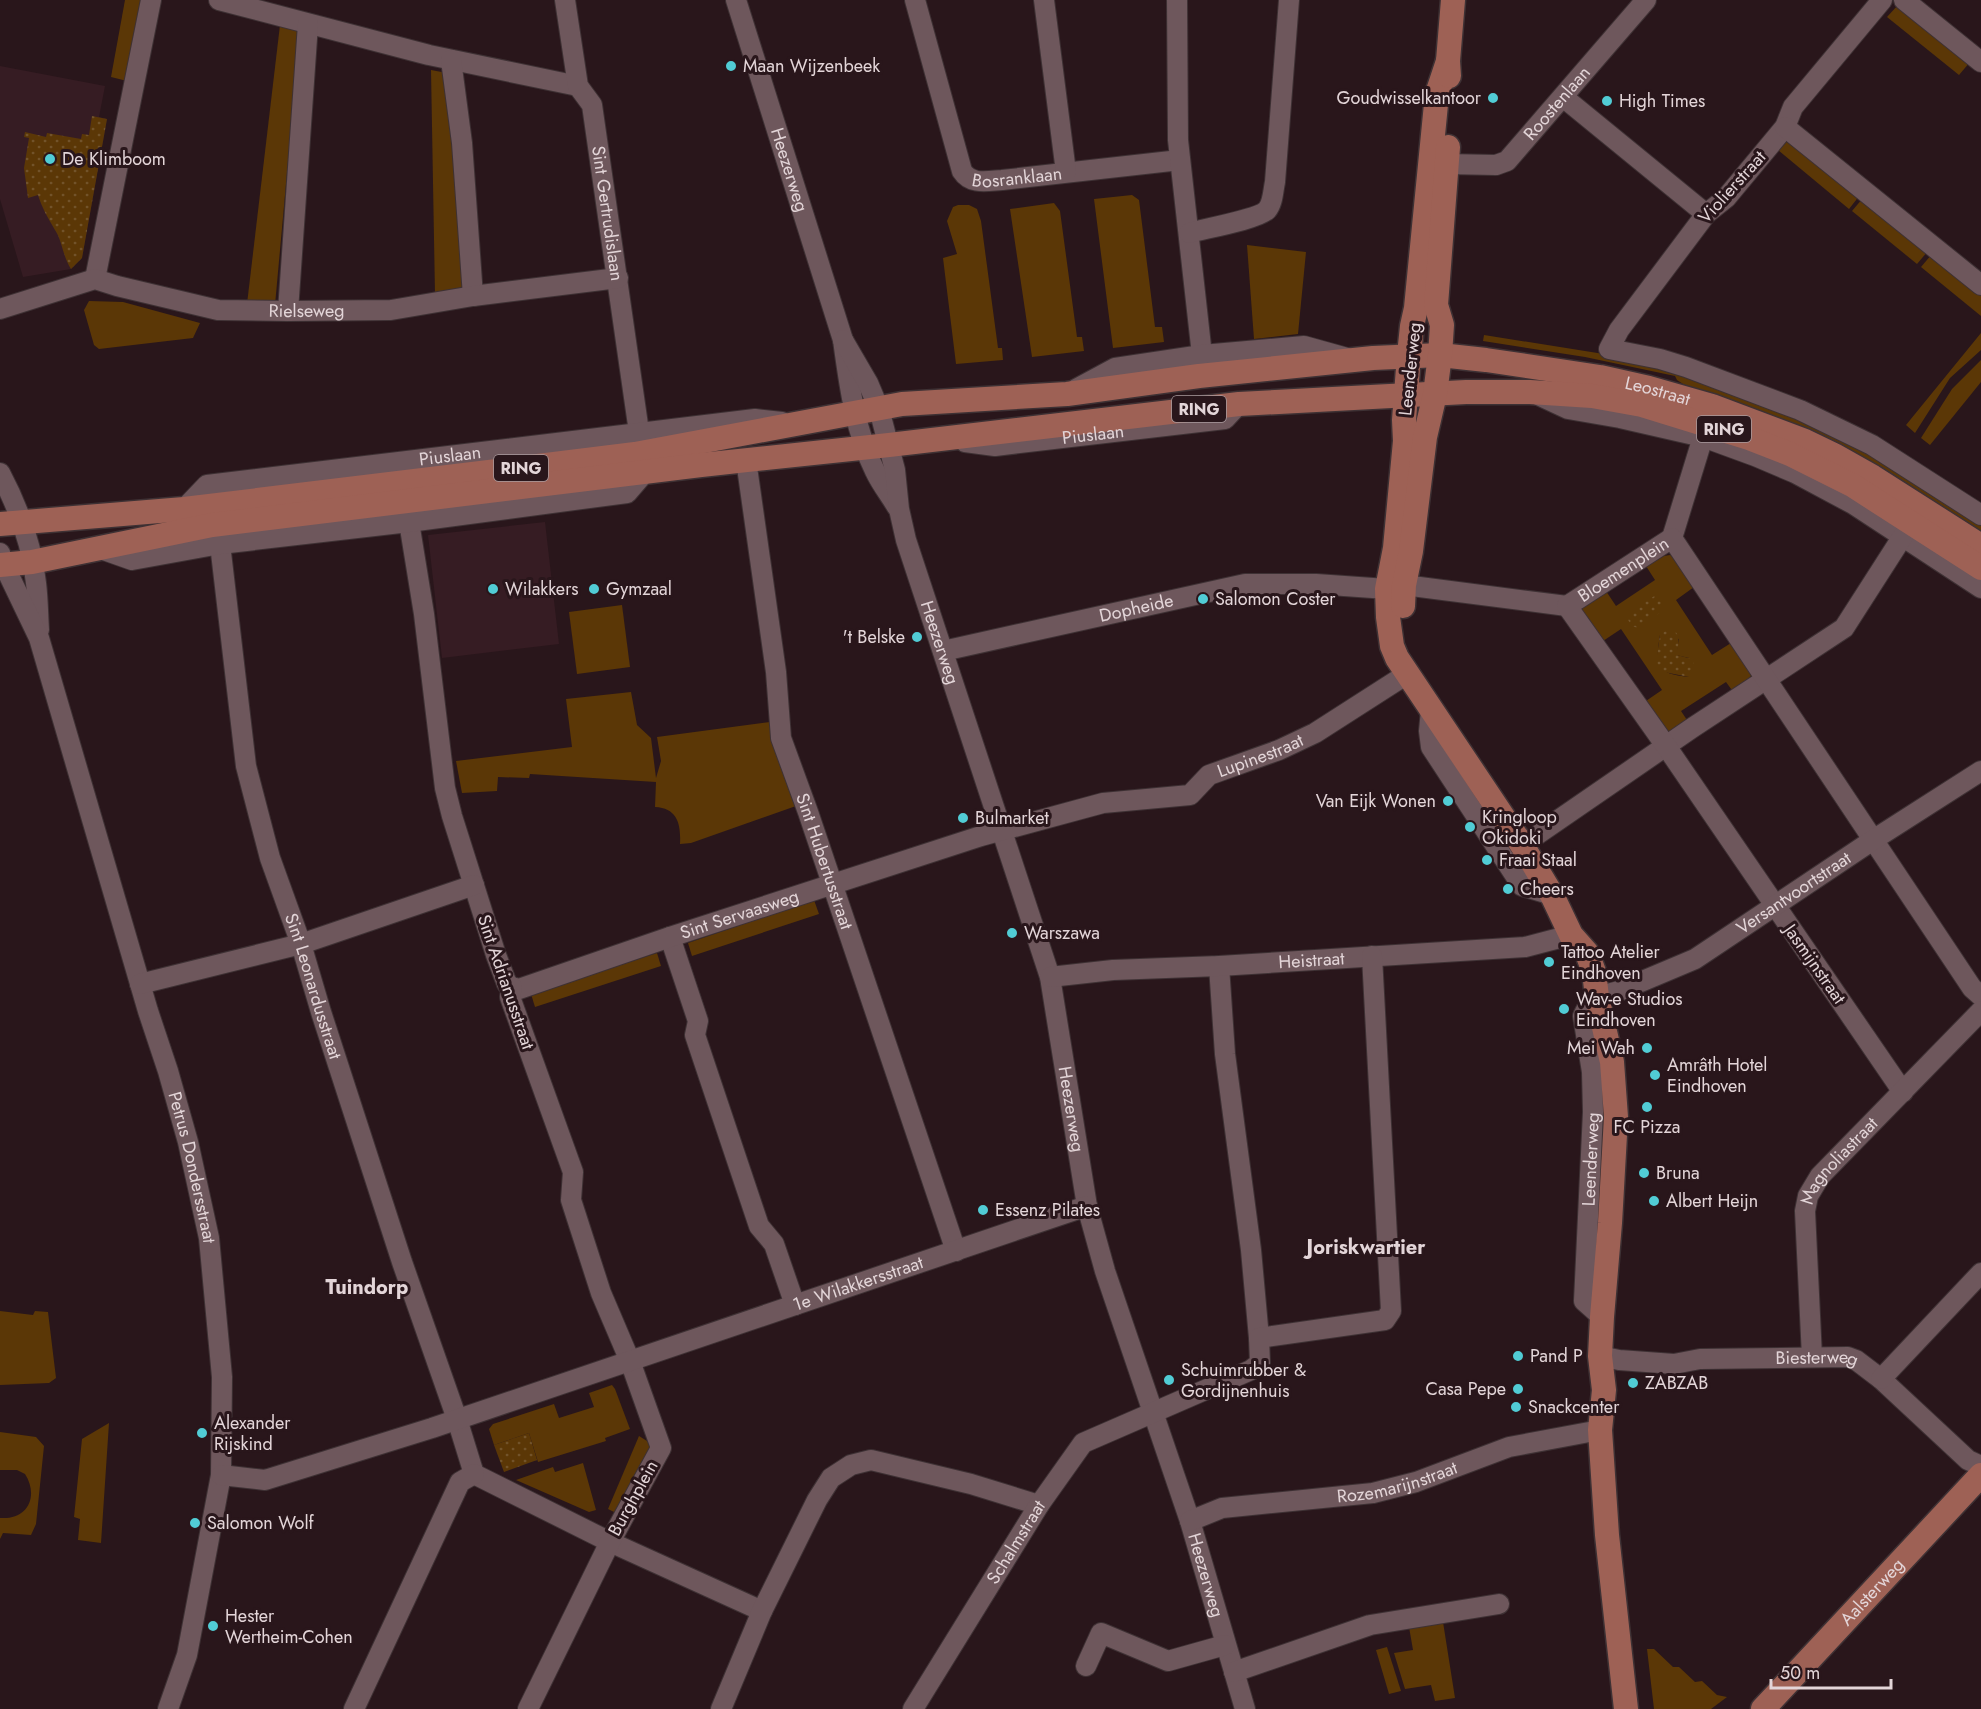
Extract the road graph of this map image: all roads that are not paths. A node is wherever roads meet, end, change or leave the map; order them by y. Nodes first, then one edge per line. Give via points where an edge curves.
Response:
1 (151, 0) edge
2 (219, 0) edge
3 (565, 0) edge
4 (736, 0) edge
5 (915, 0) edge
6 (1044, 0) edge
7 (1177, 0) edge
8 (1289, 0) edge
9 (1454, 0) edge
10 (1646, 0) edge
11 (1882, 0) edge
12 (1904, 0) edge
13 (308, 24) junction
14 (451, 60) junction
15 (1448, 61) junction
16 (1981, 62) edge
17 (578, 86) junction
18 (1563, 97) junction
19 (1785, 127) junction
20 (1180, 160) junction
21 (1446, 164) junction
22 (1066, 172) junction
23 (1706, 214) junction
24 (1189, 233) junction
25 (618, 278) junction
26 (95, 279) junction
27 (1981, 285) edge
28 (473, 296) junction
29 (0, 309) edge
30 (288, 310) junction
31 (1609, 349) joint
32 (1202, 355) junction
33 (1440, 355) junction
34 (1408, 356) junction
35 (1353, 360) junction
36 (1530, 392) junction
37 (1067, 394) junction
38 (1435, 394) junction
39 (1406, 396) junction
40 (868, 411) junction
41 (798, 423) junction
42 (639, 432) junction
43 (1704, 437) junction
44 (877, 446) junction
45 (746, 460) junction
46 (646, 471) junction
47 (0, 473) edge
48 (184, 508) junction
49 (1981, 515) edge
50 (11, 522) edge
51 (410, 522) junction
52 (1903, 536) junction
53 (1672, 538) junction
54 (220, 544) junction
55 (1981, 546) edge
56 (98, 548) junction
57 (1, 561) edge
58 (32, 562) junction
59 (1981, 568) edge
60 (1396, 587) junction
61 (1981, 588) edge
62 (1567, 606) junction
63 (39, 638) junction
64 (943, 651) junction
65 (1407, 674) junction
66 (1767, 681) junction
67 (1431, 710) junction
68 (1666, 746) junction
69 (1981, 771) edge
70 (1001, 831) junction
71 (1873, 840) junction
72 (1522, 845) junction
73 (832, 884) junction
74 (474, 885) junction
75 (1552, 895) junction
76 (1775, 906) junction
77 (1571, 935) junction
78 (670, 937) junction
79 (301, 944) junction
80 (1372, 956) junction
81 (1219, 966) junction
82 (1050, 977) junction
83 (140, 984) junction
84 (512, 987) junction
85 (1981, 996) edge
86 (1597, 997) junction
87 (1981, 1011) edge
88 (1903, 1092) junction
89 (1087, 1206) junction
90 (956, 1251) junction
91 (1981, 1272) edge
92 (795, 1305) junction
93 (1602, 1317) junction
94 (1259, 1338) junction
95 (1812, 1357) junction
96 (630, 1361) junction
97 (1601, 1363) junction
98 (1881, 1379) junction
99 (1153, 1413) junction
100 (457, 1419) junction
101 (1600, 1423) junction
102 (1981, 1466) edge
103 (474, 1474) junction
104 (221, 1475) junction
105 (1981, 1475) edge
106 (1039, 1505) junction
107 (1191, 1521) junction
108 (610, 1542) junction
109 (1499, 1604) dead end
110 (762, 1611) junction
111 (1225, 1645) junction
112 (1086, 1666) dead end
113 (1233, 1672) junction
114 (168, 1709) edge
115 (354, 1709) edge
116 (528, 1709) edge
117 (721, 1709) edge
118 (913, 1709) edge
119 (1245, 1709) edge
120 (1626, 1709) edge
121 (1763, 1709) edge

1 - 26 street
2 - 13 street
3 - 17 street, Sint Gertrudislaan
4 - 40 street, Heezerweg via 843,340 849,387
5 - 22 street, Bosranklaan via 966,178 977,182
6 - 22 street
7 - 20 street
8 - 24 street via 1275,182 1267,211
9 - 15 main road, Leenderweg
10 - 18 street, Roostenlaan
11 - 19 street, Violierstraat via 1793,107
12 - 16 street
13 - 14 street
13 - 30 street
14 - 17 street
14 - 28 street via 462,143
15 - 21 main road, Leenderweg via 1452,97
15 - 34 main road, Leenderweg via 1437,94
17 - 25 street, Sint Gertrudislaan via 592,105
18 - 21 street, Roostenlaan via 1507,161 1496,165
18 - 23 street
19 - 23 street, Violierstraat via 1726,198
19 - 27 street
20 - 22 street, Bosranklaan
20 - 24 street
21 - 33 main road, Leenderweg via 1436,305 1442,325
23 - 31 street, Violierstraat
24 - 32 street
25 - 28 street, Rielseweg
25 - 42 street, Sint Gertrudislaan
26 - 29 street
26 - 30 street, Rielseweg via 218,310
28 - 30 street, Rielseweg via 391,310
31 - 49 street, Leostraat via 1686,367 1800,410 1872,445
32 - 35 street, Piuslaan via 1304,346
32 - 37 street, Piuslaan via 1115,368
33 - 34 main road, Leostraat / RING
33 - 38 main road, Leenderweg
33 - 55 main road, Leostraat / RING via 1600,377 1722,409 1834,455
34 - 35 main road, Piuslaan / RING
34 - 39 main road, Leenderweg
35 - 37 main road, Piuslaan / RING
36 - 38 main road, Leostraat / RING
36 - 43 street, Leostraat via 1568,409
36 - 59 main road, Leostraat / RING via 1592,396 1642,405 1749,438 1852,485
37 - 40 main road, Piuslaan / RING via 902,404
38 - 39 main road, Leostraat / RING
38 - 60 main road, Leenderweg via 1425,437 1411,551
39 - 44 main road, Piuslaan / RING via 1239,404
39 - 60 main road, Leenderweg via 1406,441 1395,548
40 - 41 main road, Piuslaan / RING
40 - 44 street, Heezerweg
41 - 42 street, Piuslaan via 754,419
41 - 48 main road, Piuslaan / RING via 635,454
42 - 48 street, Piuslaan via 207,485
43 - 52 street, Leostraat via 1795,473
43 - 53 street
44 - 45 main road, Piuslaan / RING
44 - 64 street, Heezerweg via 897,485 906,540
45 - 46 main road, Piuslaan / RING
45 - 73 street, Sint Hubertusstraat via 777,672 781,738
46 - 51 street via 627,492
46 - 56 main road, Piuslaan / RING via 212,525
47 - 50 street, Petrus Dondersstraat via 12,496
48 - 50 main road, Piuslaan / RING
50 - 58 street, Petrus Dondersstraat
51 - 54 street
51 - 74 street, Sint Adrianusstraat via 445,788
52 - 61 street, Leostraat
52 - 66 street via 1844,628
53 - 62 street, Bloemenplein
53 - 66 street, Bloemenplein
54 - 56 street via 132,560
54 - 79 street, Sint Leonardusstraat via 246,766 270,858
56 - 58 main road, Piuslaan / RING
57 - 58 main road, Piuslaan / RING
57 - 63 street, Petrus Dondersstraat
58 - 63 street, Petrus Dondersstraat
60 - 62 street, Dopheide
60 - 64 street, Dopheide via 1245,584
60 - 65 main road, Leenderweg via 1388,617 1392,646
62 - 68 street, Bloemenplein
63 - 83 street, Petrus Dondersstraat
64 - 70 street, Heezerweg
65 - 67 main road, Leenderweg
65 - 70 street, Lupinestraat via 1315,733 1209,775 1190,795 1103,803
66 - 68 street
66 - 71 street, Bloemenplein
67 - 72 main road, Leenderweg
67 - 75 street via 1431,747 1522,886
68 - 72 street
68 - 76 street, Jasmijnstraat
69 - 71 street, Versantvoortstraat
70 - 73 street, Sint Servaasweg
70 - 82 street, Heezerweg
71 - 76 street, Versantvoortstraat
71 - 85 street, Bloemenplein
72 - 75 main road, Leenderweg
73 - 78 street, Sint Servaasweg
73 - 90 street, Sint Hubertusstraat
74 - 79 street
74 - 84 street, Sint Adrianusstraat via 507,984
75 - 77 main road, Leenderweg
76 - 86 street, Versantvoortstraat via 1695,959
76 - 88 street, Jasmijnstraat
77 - 80 street, Heistraat via 1525,947
77 - 86 main road, Leenderweg via 1587,953
78 - 84 street, Sint Servaasweg via 519,989
78 - 92 street via 698,1021 695,1035 759,1226 774,1244
79 - 83 street
79 - 100 street, Sint Leonardusstraat via 402,1262
80 - 81 street, Heistraat
80 - 94 street via 1391,1311 1385,1320
81 - 82 street, Heistraat
81 - 94 street via 1225,1054
82 - 89 street, Heezerweg
83 - 104 street, Petrus Dondersstraat via 188,1142 208,1238 222,1377
84 - 96 street, Sint Adrianusstraat via 510,997 573,1172 571,1200 601,1293
86 - 93 main road, Leenderweg via 1612,1062 1616,1117
86 - 93 street, Leenderweg via 1583,1016 1592,1072 1593,1112 1584,1301
87 - 88 street, Magnoliastraat
88 - 95 street, Magnoliastraat via 1820,1176 1808,1196 1805,1210
89 - 90 street, 1e Wilakkersstraat
89 - 99 street, Heezerweg
90 - 92 street, 1e Wilakkersstraat
91 - 98 street, Biesterweg
92 - 96 street, 1e Wilakkersstraat
93 - 97 main road, Leenderweg
94 - 99 street, Schalmstraat via 1260,1363 1251,1370
95 - 97 street, Biesterweg via 1700,1359 1674,1364 1619,1360
95 - 98 street, Biesterweg via 1848,1357
96 - 100 street
96 - 108 street, Burghplein via 661,1448
97 - 101 main road, Leenderweg via 1594,1396
98 - 102 street via 1968,1460
99 - 106 street, Schalmstraat via 1083,1443
99 - 107 street, Heezerweg
100 - 103 street
100 - 104 street via 265,1480
101 - 107 street, Rozemarijnstraat via 1373,1493 1222,1508
101 - 120 main road, Leenderweg via 1607,1535
103 - 108 street, Burghplein
103 - 115 street via 460,1482
104 - 114 street, Petrus Dondersstraat via 187,1655
105 - 121 main road, Aalsterweg
106 - 110 street via 871,1460 851,1465 831,1478 817,1500
106 - 118 street, Schalmstraat
107 - 111 street, Heezerweg
108 - 110 street
108 - 116 street
109 - 113 street via 1370,1625
110 - 117 street
111 - 112 street via 1168,1661 1101,1633
111 - 113 street, Heezerweg
113 - 119 street, Heezerweg

